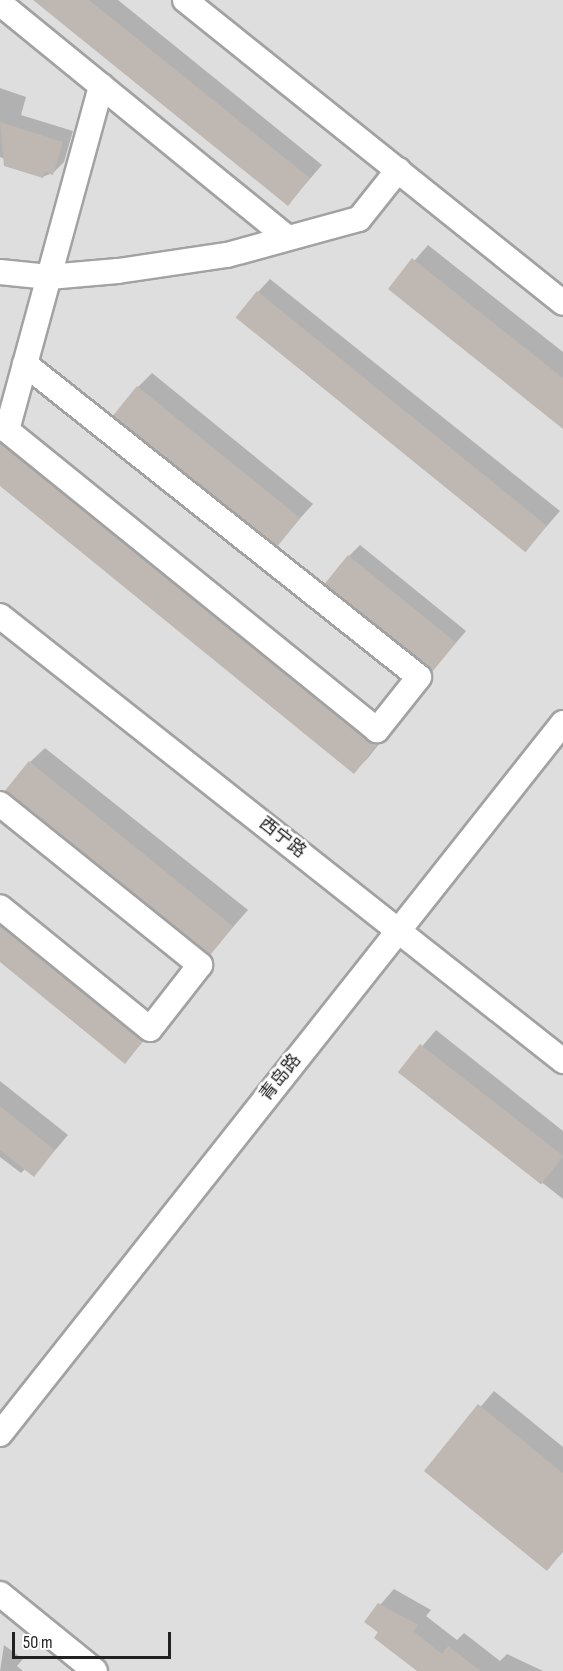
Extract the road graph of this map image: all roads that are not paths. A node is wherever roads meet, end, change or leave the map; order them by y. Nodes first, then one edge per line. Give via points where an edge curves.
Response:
1 (185, 0) edge
2 (7, 9) dead end
3 (101, 86) junction
4 (398, 170) junction
5 (288, 238) junction
6 (0, 272) edge
7 (49, 277) junction
8 (563, 303) edge
9 (24, 364) junction
10 (0, 616) edge
11 (563, 723) edge
12 (0, 804) edge
13 (0, 906) edge
14 (398, 931) junction
15 (563, 1061) edge
16 (0, 1434) edge
17 (0, 1594) edge
18 (95, 1671) edge

1 - 4 street
2 - 3 street
3 - 5 street
3 - 7 street
4 - 5 street via 358,219
4 - 8 street
5 - 7 street via 227,255
6 - 7 street
7 - 9 street
9 - 9 street via 7,430 377,730 418,677
10 - 14 street, 西宁路
11 - 14 street, 青岛路
12 - 13 street via 200,965 150,1029
14 - 15 street, 西宁路
14 - 16 street, 青岛路
17 - 18 street

